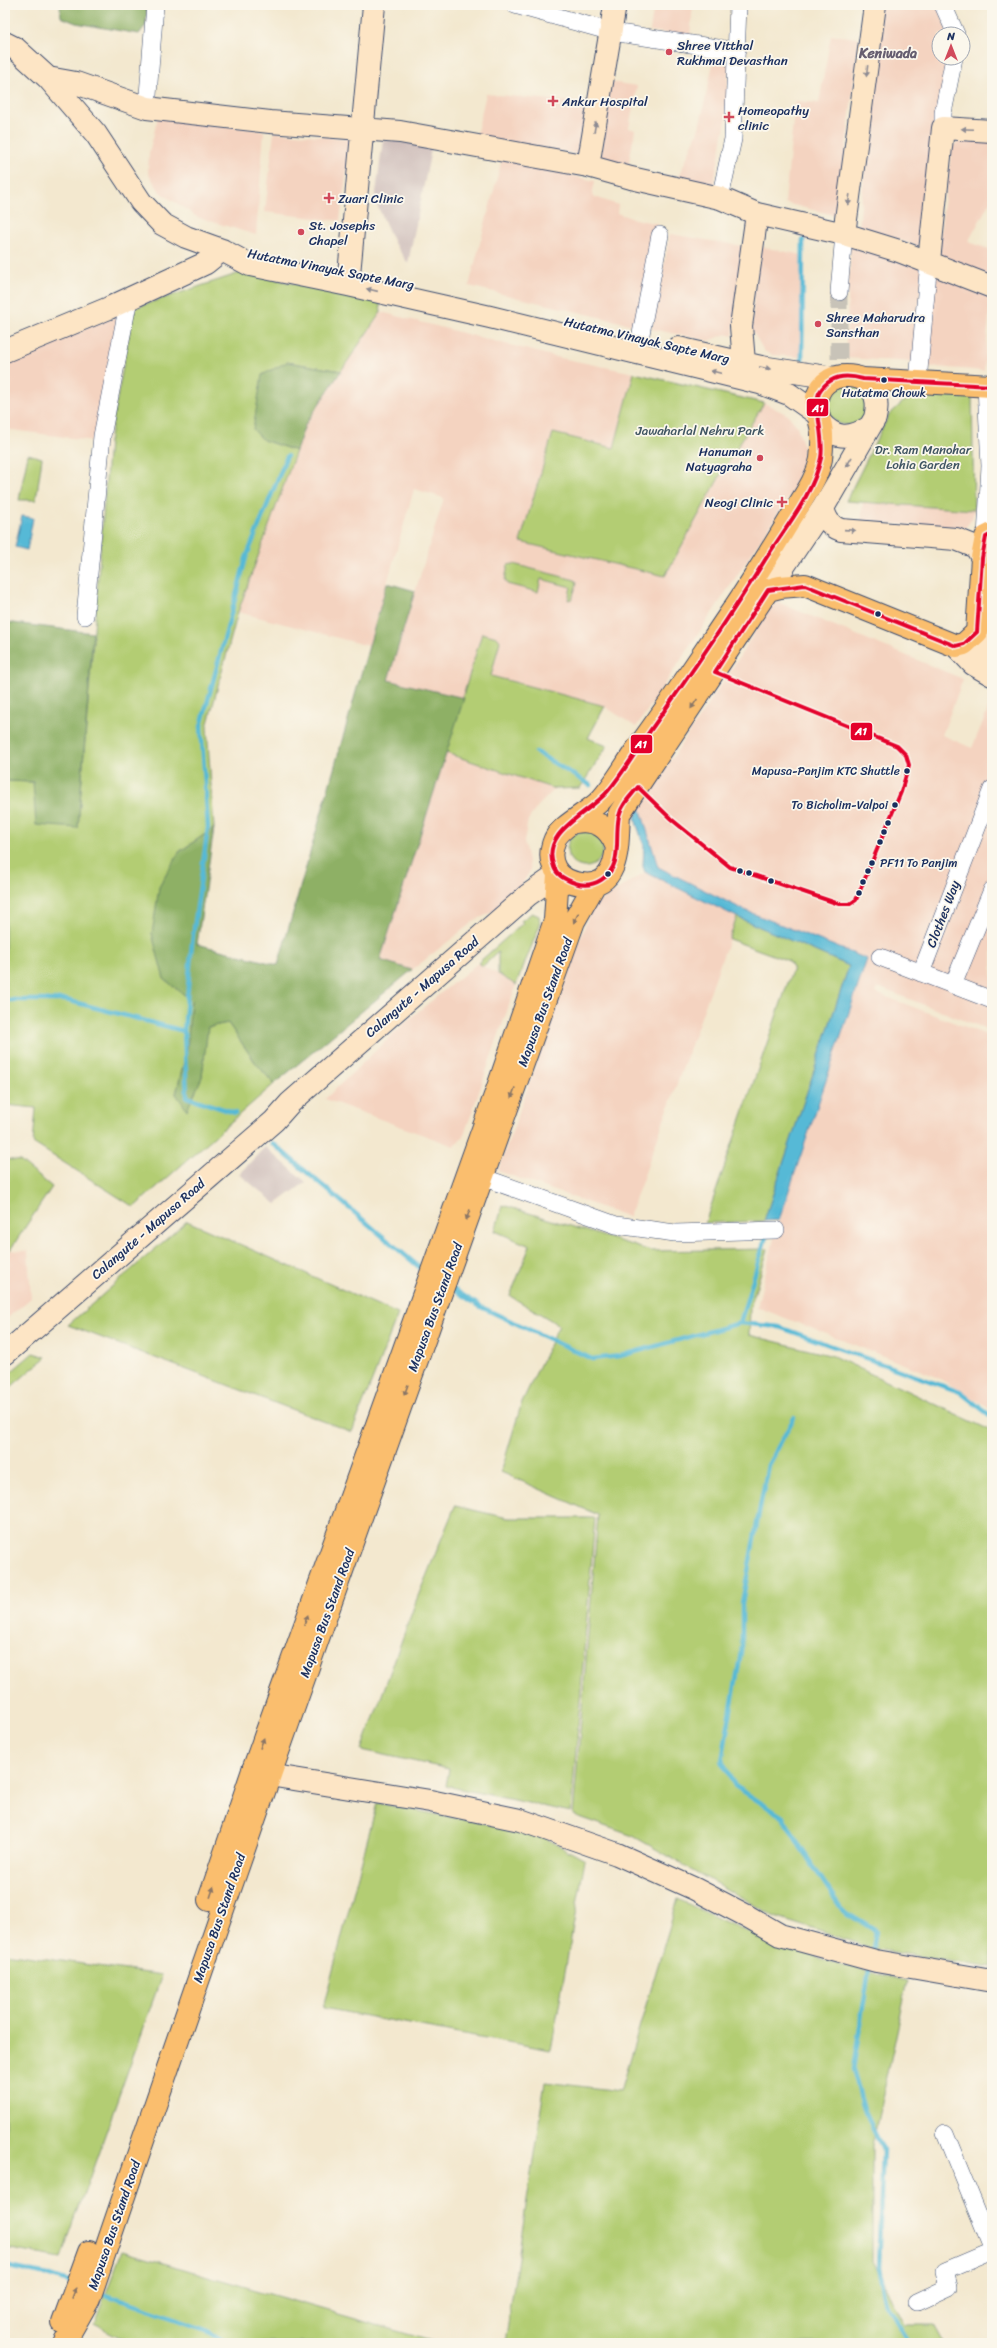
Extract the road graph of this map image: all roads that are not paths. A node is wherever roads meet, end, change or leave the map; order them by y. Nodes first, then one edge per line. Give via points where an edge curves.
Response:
1 (156, 5) edge
2 (374, 5) edge
3 (515, 5) edge
4 (616, 5) edge
5 (738, 5) edge
6 (875, 5) edge
7 (943, 5) edge
8 (952, 26) edge
9 (612, 32) junction
10 (5, 43) edge
11 (737, 51) junction
12 (952, 66) edge
13 (48, 78) junction
14 (147, 108) junction
15 (943, 128) junction
16 (364, 129) junction
17 (992, 131) edge
18 (588, 166) junction
19 (720, 198) junction
20 (757, 214) junction
21 (844, 234) junction
22 (660, 235) dead end
23 (222, 250) junction
24 (929, 261) junction
25 (349, 277) junction
26 (992, 287) edge
27 (839, 292) tunnel mouth
28 (128, 299) junction
29 (640, 339) junction
30 (5, 352) edge
31 (744, 362) junction
32 (834, 378) junction
33 (862, 379) junction
34 (918, 381) junction
35 (989, 386) edge
36 (818, 418) junction
37 (868, 428) junction
38 (823, 508) junction
39 (986, 543) edge
40 (768, 590) junction
41 (85, 616) dead end
42 (977, 632) junction
43 (956, 646) junction
44 (992, 662) edge
45 (992, 675) edge
46 (992, 789) edge
47 (575, 822) junction
48 (616, 845) junction
49 (558, 874) junction
50 (595, 884) junction
51 (991, 896) edge
52 (880, 957) dead end
53 (921, 972) junction
54 (953, 986) junction
55 (992, 1000) edge
56 (290, 1103) junction
57 (482, 1177) junction
58 (776, 1230) dead end
59 (5, 1338) edge
60 (5, 1354) edge
61 (261, 1772) junction
62 (992, 1981) edge
63 (945, 2132) dead end
64 (992, 2250) edge
65 (917, 2302) dead end
66 (56, 2343) edge
67 (64, 2343) edge

1 - 14 street
2 - 16 main road
3 - 9 street
4 - 9 main road
5 - 11 street
6 -> 21 main road
7 - 8 street
9 - 11 street
18 -> 9 main road
10 - 13 main road, Hutatma Vinayak Sapte Marg
11 - 19 street via 733,139
12 - 15 street via 943,113
13 - 14 main road via 76,83
13 - 23 main road, Hutatma Vinayak Sapte Marg via 96,134 141,202 162,224 186,237
14 - 16 main road via 270,122
17 -> 15 main road
15 - 24 main road
16 - 18 main road via 400,132
16 - 25 main road
18 - 19 main road
19 - 20 main road
20 - 21 main road
20 - 31 main road via 741,326
21 - 24 main road
21 - 27 street
22 - 29 street
23 - 25 main road, Hutatma Vinayak Sapte Marg via 250,265
23 - 28 main road via 206,264
24 - 26 main road
24 - 34 street
25 - 29 main road, Hutatma Vinayak Sapte Marg
36 -> 25 main road, Hutatma Vinayak Sapte Marg via 789,394 760,383 490,316
28 - 30 main road
28 - 41 street via 102,436
29 - 31 main road, Hutatma Vinayak Sapte Marg
31 -> 32 main road, Hutatma Vinayak Sapte Marg
32 - 33 main road via 847,375
32 - 36 main road via 822,386 816,399
33 - 34 main road
33 - 37 main road via 875,394 878,406 875,418
34 - 35 main road
35 - 39 street via 990,466
36 - 37 main road via 836,435 846,437 858,435
36 - 47 main road via 821,460 810,486 750,585 676,696 600,800
37 -> 38 main road
38 -> 39 main road via 825,518 832,527 841,530 956,539 976,547
38 - 40 main road
39 - 42 main road
40 - 43 main road via 805,585
40 -> 48 main road via 619,814
42 - 43 main road via 964,644
42 - 44 main road
43 - 45 main road via 973,664
46 - 53 street, Clothes Way
47 - 48 main road via 585,820 605,827
47 - 49 main road via 565,827 556,837 552,864
48 - 50 main road via 617,857 613,868 606,878
49 - 50 main road via 569,882
49 - 56 main road, Calangute - Mapusa Road via 528,895
61 -> 49 main road, Mapusa Bus Stand Road via 555,920
50 -> 57 main road, Mapusa Bus Stand Road via 574,921
51 - 54 street
52 - 53 street
53 - 54 street
54 - 55 street
56 - 59 main road, Calangute - Mapusa Road via 268,1113
56 - 60 main road, Calangute - Mapusa Road via 274,1121
57 - 58 street via 616,1225 675,1233
57 -> 61 main road, Mapusa Bus Stand Road
61 - 62 main road via 430,1801 520,1820 617,1854 695,1889 780,1936 870,1960
66 -> 61 main road, Mapusa Bus Stand Road via 184,1974
61 - 67 main road, Mapusa Bus Stand Road via 89,2299
63 - 64 street
64 - 65 street via 945,2271 949,2287

